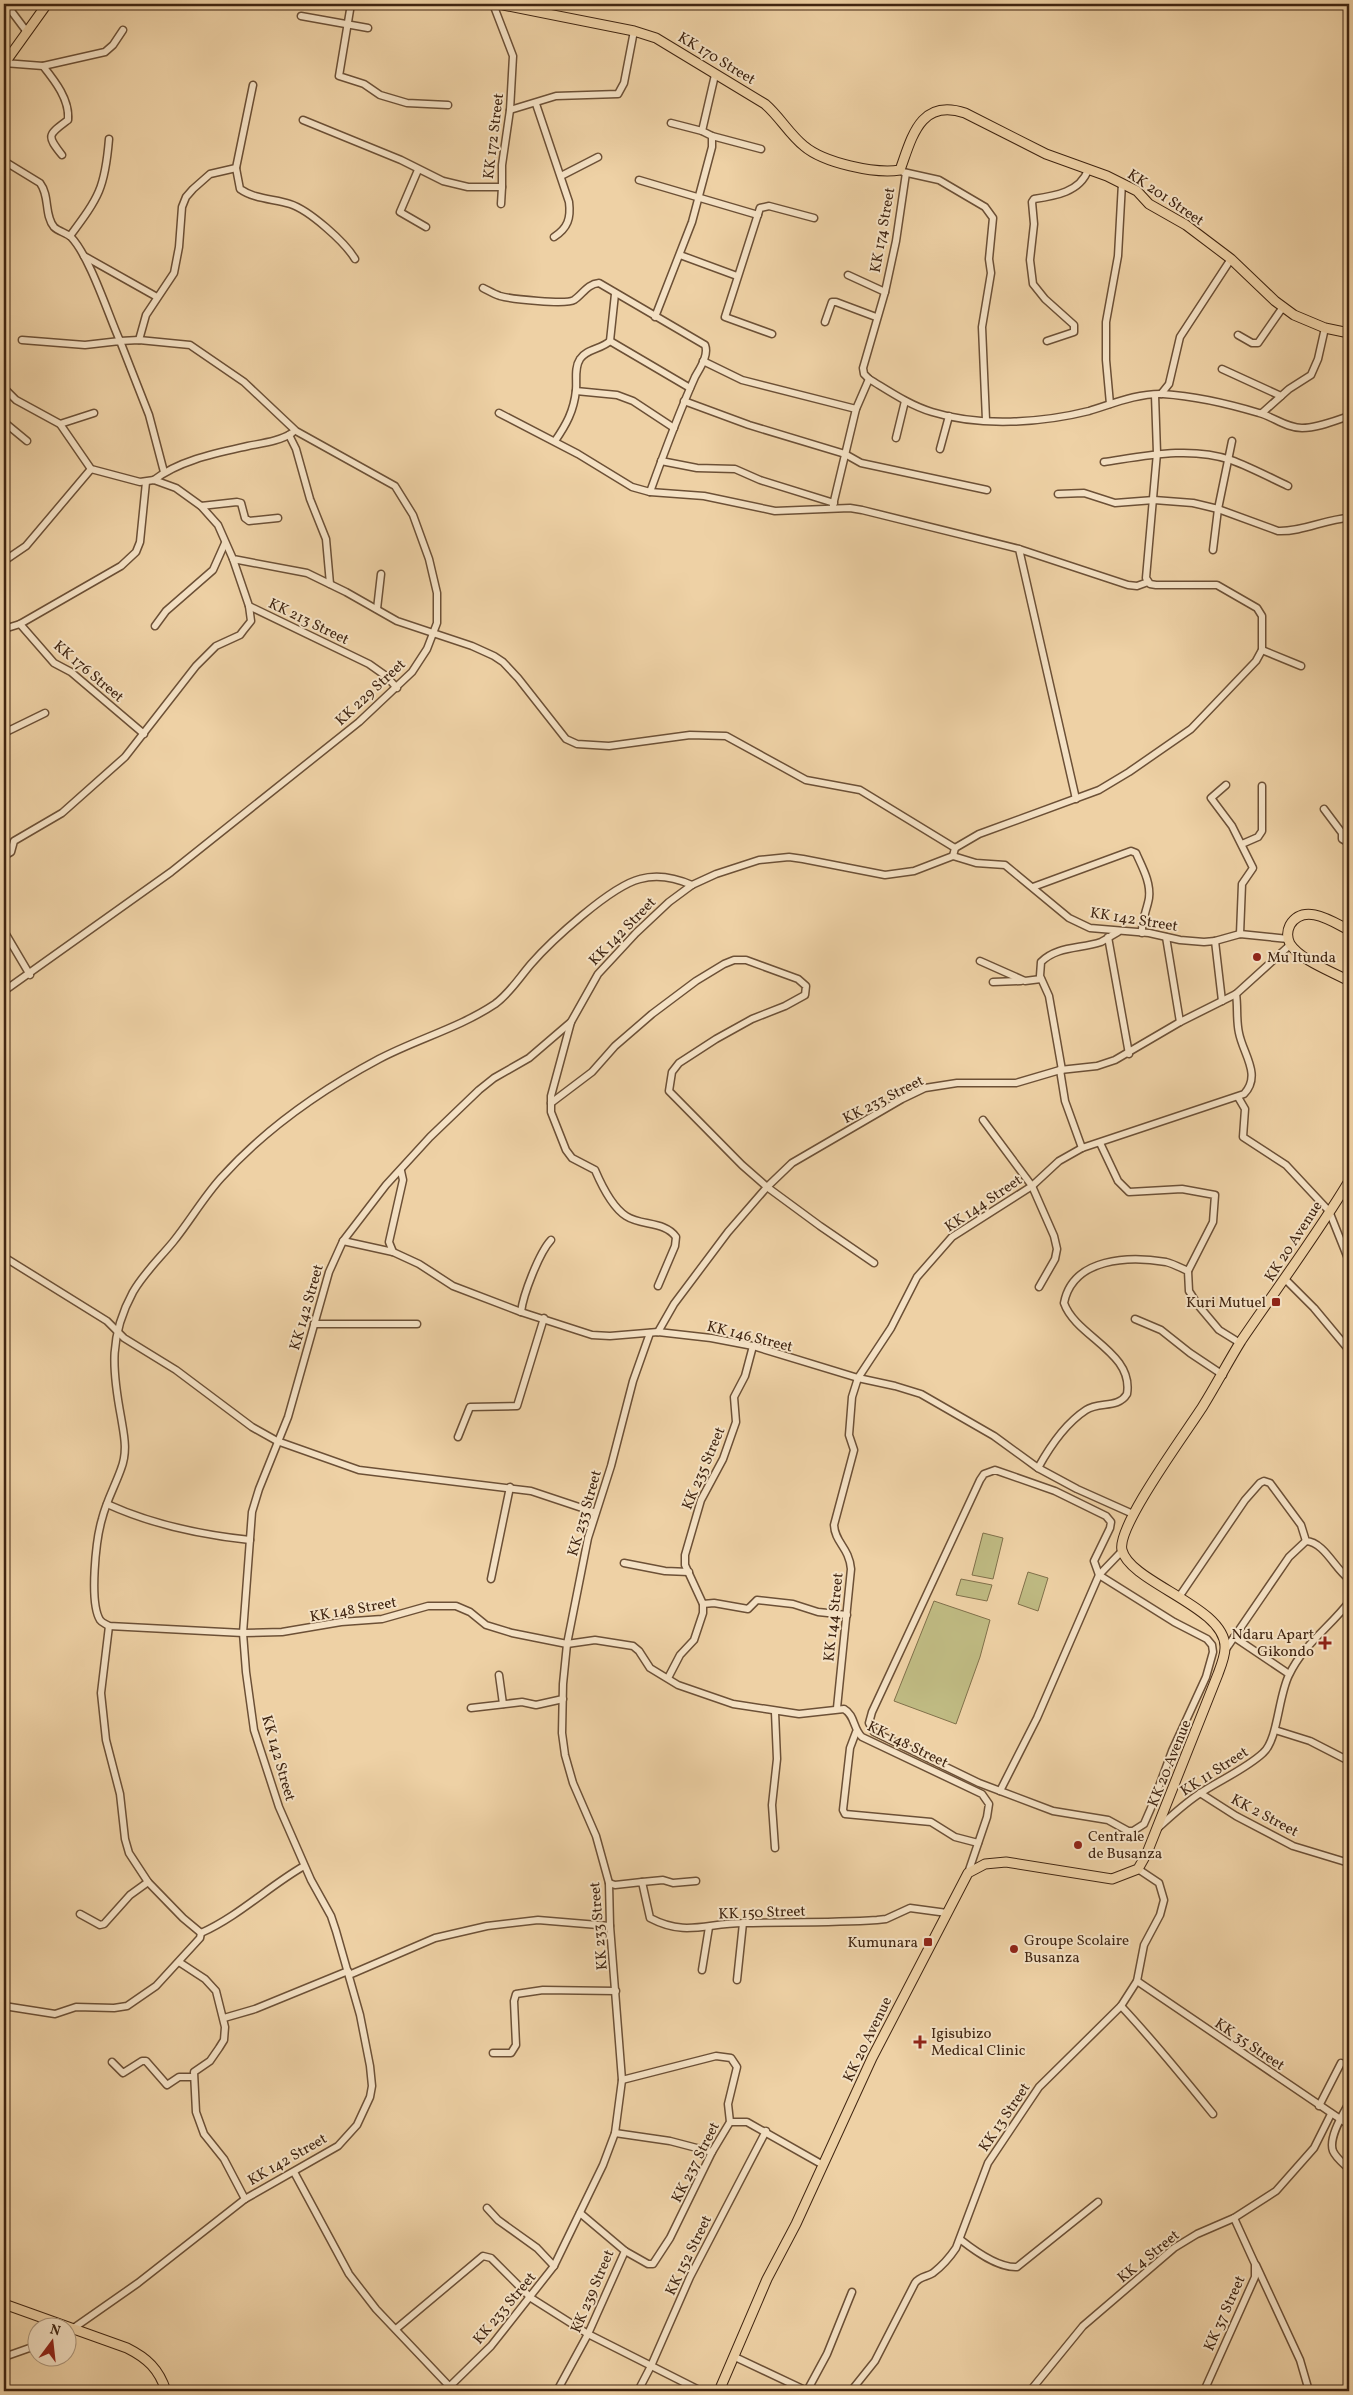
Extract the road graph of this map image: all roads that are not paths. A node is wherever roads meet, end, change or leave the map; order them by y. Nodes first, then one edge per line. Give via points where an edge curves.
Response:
1 (6, 4) edge
2 (47, 4) edge
3 (352, 4) edge
4 (492, 4) edge
5 (498, 4) edge
6 (302, 16) dead end
7 (349, 24) junction
8 (368, 28) dead end
9 (123, 30) dead end
10 (634, 31) junction
11 (27, 32) junction
12 (4, 63) edge
13 (42, 66) junction
14 (715, 75) junction
15 (253, 85) dead end
16 (536, 104) junction
17 (448, 105) dead end
18 (510, 110) junction
19 (924, 118) joint
20 (303, 120) dead end
21 (671, 123) dead end
22 (702, 130) junction
23 (712, 136) junction
24 (109, 139) dead end
25 (761, 149) dead end
26 (62, 155) dead end
27 (598, 157) dead end
28 (4, 162) edge
29 (236, 168) junction
30 (418, 170) junction
31 (1088, 170) junction
32 (903, 172) junction
33 (561, 176) junction
34 (639, 180) dead end
35 (1122, 183) junction
36 (502, 187) junction
37 (698, 199) junction
38 (501, 204) dead end
39 (758, 215) junction
40 (814, 218) dead end
41 (426, 227) dead end
42 (70, 236) junction
43 (554, 237) dead end
44 (680, 255) junction
45 (84, 256) junction
46 (1231, 259) junction
47 (355, 260) dead end
48 (848, 275) dead end
49 (737, 276) junction
50 (483, 288) dead end
51 (885, 292) junction
52 (615, 294) junction
53 (157, 297) junction
54 (1283, 307) junction
55 (655, 317) junction
56 (876, 317) junction
57 (825, 322) dead end
58 (1325, 328) junction
59 (1349, 333) edge
60 (772, 334) dead end
61 (1238, 335) dead end
62 (22, 340) dead end
63 (139, 340) junction
64 (610, 341) junction
65 (1047, 341) dead end
66 (120, 342) junction
67 (703, 361) junction
68 (1222, 369) dead end
69 (869, 379) junction
70 (4, 388) edge
71 (690, 388) junction
72 (576, 391) junction
73 (1158, 395) junction
74 (1281, 396) junction
75 (684, 401) junction
76 (906, 401) junction
77 (1110, 404) junction
78 (856, 409) junction
79 (94, 413) dead end
80 (499, 413) dead end
81 (1262, 413) junction
82 (949, 416) junction
83 (1349, 416) edge
84 (986, 420) junction
85 (4, 422) edge
86 (60, 424) junction
87 (674, 428) junction
88 (296, 431) junction
89 (289, 435) junction
90 (896, 438) dead end
91 (555, 441) junction
92 (1232, 441) dead end
93 (27, 442) dead end
94 (940, 449) dead end
95 (845, 454) junction
96 (1157, 454) junction
97 (1230, 460) junction
98 (661, 461) junction
99 (1104, 462) dead end
100 (91, 469) junction
101 (164, 472) junction
102 (154, 480) junction
103 (146, 482) junction
104 (1288, 486) dead end
105 (987, 490) dead end
106 (650, 492) junction
107 (1058, 494) dead end
108 (1154, 500) junction
109 (200, 506) junction
110 (833, 506) junction
111 (1218, 509) junction
112 (278, 518) dead end
113 (1349, 518) edge
114 (225, 543) junction
115 (1019, 550) junction
116 (1213, 550) dead end
117 (233, 559) junction
118 (4, 561) edge
119 (382, 574) dead end
120 (1148, 582) junction
121 (330, 584) junction
122 (249, 606) junction
123 (377, 610) junction
124 (20, 624) junction
125 (155, 626) dead end
126 (4, 629) edge
127 (434, 635) junction
128 (1262, 650) junction
129 (1301, 666) dead end
130 (396, 688) junction
131 (46, 714) dead end
132 (4, 733) edge
133 (144, 734) junction
134 (1226, 785) dead end
135 (1262, 786) dead end
136 (1076, 799) junction
137 (1324, 809) dead end
138 (1349, 842) edge
139 (1242, 844) junction
140 (954, 848) junction
141 (4, 856) edge
142 (953, 856) junction
143 (692, 885) junction
144 (1034, 887) junction
145 (1349, 930) edge
146 (4, 931) edge
147 (1119, 931) junction
148 (1142, 933) junction
149 (1240, 934) junction
150 (1108, 937) junction
151 (1166, 937) junction
152 (1214, 941) junction
153 (1289, 942) junction
154 (980, 961) dead end
155 (30, 975) junction
156 (1041, 979) junction
157 (1025, 981) junction
158 (1349, 981) edge
159 (993, 982) dead end
160 (4, 992) edge
161 (1236, 994) junction
162 (1222, 1001) junction
163 (571, 1022) junction
164 (1180, 1022) junction
165 (1129, 1054) junction
166 (1061, 1070) junction
167 (1238, 1097) junction
168 (551, 1103) junction
169 (983, 1120) dead end
170 (1100, 1143) junction
171 (1082, 1148) junction
172 (401, 1171) junction
173 (1032, 1186) junction
174 (1348, 1186) edge
175 (767, 1187) junction
176 (1329, 1211) junction
177 (551, 1240) dead end
178 (343, 1241) junction
179 (393, 1252) junction
180 (4, 1257) edge
181 (1349, 1261) edge
182 (874, 1263) dead end
183 (1188, 1271) junction
184 (1285, 1279) junction
185 (658, 1286) dead end
186 (1039, 1287) dead end
187 (521, 1312) junction
188 (544, 1318) junction
189 (1136, 1319) dead end
190 (314, 1324) junction
191 (417, 1324) dead end
192 (116, 1331) junction
193 (658, 1332) junction
194 (650, 1333) junction
195 (1240, 1343) junction
196 (753, 1346) junction
197 (1349, 1350) edge
198 (1223, 1375) junction
199 (858, 1378) junction
200 (458, 1437) dead end
201 (277, 1441) junction
202 (1038, 1468) junction
203 (510, 1487) junction
204 (107, 1504) junction
205 (594, 1512) junction
206 (1133, 1514) junction
207 (250, 1540) junction
208 (1306, 1540) junction
209 (1122, 1551) junction
210 (624, 1563) dead end
211 (689, 1572) junction
212 (1099, 1575) junction
213 (492, 1578) dead end
214 (1349, 1579) edge
215 (1179, 1597) junction
216 (1349, 1602) edge
217 (703, 1604) junction
218 (846, 1615) junction
219 (109, 1626) junction
220 (243, 1633) junction
221 (1234, 1637) junction
222 (567, 1644) junction
223 (1226, 1649) junction
224 (1289, 1674) junction
225 (499, 1675) dead end
226 (668, 1678) junction
227 (563, 1699) junction
228 (503, 1704) junction
229 (472, 1708) dead end
230 (836, 1708) junction
231 (775, 1712) junction
232 (1275, 1730) junction
233 (856, 1732) junction
234 (1349, 1761) edge
235 (1000, 1791) junction
236 (1200, 1793) junction
237 (1157, 1829) junction
238 (978, 1843) junction
239 (775, 1848) dead end
240 (1349, 1863) edge
241 (304, 1866) junction
242 (1138, 1869) junction
243 (968, 1872) junction
244 (696, 1881) dead end
245 (148, 1882) junction
246 (642, 1882) junction
247 (608, 1883) junction
248 (947, 1913) junction
249 (80, 1914) dead end
250 (743, 1923) junction
251 (610, 1926) junction
252 (708, 1927) junction
253 (201, 1933) junction
254 (179, 1962) junction
255 (702, 1970) dead end
256 (348, 1973) junction
257 (737, 1980) dead end
258 (1137, 1982) junction
259 (616, 1991) junction
260 (4, 2006) edge
261 (1120, 2006) junction
262 (224, 2018) junction
263 (493, 2054) dead end
264 (112, 2062) dead end
265 (1340, 2063) dead end
266 (193, 2077) junction
267 (622, 2080) junction
268 (1349, 2103) edge
269 (1319, 2106) junction
270 (1212, 2114) dead end
271 (1332, 2114) junction
272 (1339, 2118) junction
273 (730, 2122) junction
274 (1349, 2125) edge
275 (766, 2131) junction
276 (615, 2132) junction
277 (712, 2152) junction
278 (823, 2165) junction
279 (1349, 2169) edge
280 (294, 2172) junction
281 (245, 2199) junction
282 (1098, 2202) dead end
283 (487, 2208) dead end
284 (580, 2213) junction
285 (1234, 2218) junction
286 (960, 2240) junction
287 (625, 2251) junction
288 (1255, 2264) junction
289 (554, 2266) junction
290 (852, 2292) dead end
291 (531, 2298) junction
292 (4, 2304) edge
293 (40, 2318) edge
294 (78, 2325) edge
295 (396, 2329) junction
296 (78, 2332) edge
297 (588, 2334) junction
298 (28, 2349) edge
299 (4, 2357) edge
300 (735, 2357) junction
301 (651, 2366) junction
302 (448, 2389) edge
303 (166, 2391) edge
304 (557, 2391) edge
305 (638, 2391) edge
306 (700, 2391) edge
307 (719, 2391) edge
308 (807, 2391) edge
309 (851, 2391) edge
310 (1030, 2391) edge
311 (1204, 2391) edge
312 (1309, 2391) edge

1 - 11 street
2 - 11 main road
3 - 7 street
4 - 18 street, KK 172 Street via 514,56
5 - 10 main road, KK 170 Street
6 - 7 street
7 - 8 street
7 - 17 street via 339,76 364,84 380,95 407,103
9 - 13 street via 105,52
10 - 14 main road, KK 170 Street via 670,45
10 - 16 street via 624,83 618,94 567,94
11 - 12 main road
12 - 13 street
13 - 26 street via 68,106 68,120 50,136
14 - 22 street
14 - 32 main road, KK 170 Street via 765,104 805,147 857,167
15 - 29 street
16 - 18 street
16 - 33 street
18 - 36 street, KK 172 Street
19 - 31 main road, KK 201 Street via 932,111 956,110 1046,154
19 - 32 main road, KK 174 Street via 909,145
20 - 30 street, KK 172 Street
21 - 22 street
22 - 23 street
23 - 25 street
23 - 37 street
24 - 42 street via 103,183 92,207
27 - 33 street
28 - 42 street via 45,189 54,227
29 - 47 street via 240,189 292,204 308,213 347,248
29 - 53 street via 210,174 186,197 174,273
30 - 36 street, KK 172 Street via 468,187
30 - 41 street via 400,212
31 - 35 main road, KK 201 Street
31 - 65 street via 1086,177 1061,195 1032,202 1031,278 1039,293 1075,329
32 - 51 street, KK 174 Street via 896,240
32 - 84 street via 939,180 985,207 993,218 991,272 982,327
33 - 43 street via 570,215 562,232
34 - 37 street
35 - 46 main road, KK 201 Street
35 - 77 street via 1118,256 1106,322
36 - 38 street
37 - 39 street
37 - 44 street
39 - 40 street via 764,205
39 - 49 street
42 - 45 street
44 - 49 street
44 - 55 street
45 - 53 street
45 - 66 street
46 - 54 main road, KK 201 Street
46 - 73 street via 1180,337 1169,384
48 - 51 street
49 - 60 street via 724,316
50 - 52 street via 499,296 541,301 573,301 595,284
51 - 56 street, KK 174 Street
52 - 55 street
52 - 64 street
53 - 63 street via 146,315
54 - 58 main road, KK 201 Street via 1307,322
54 - 61 street via 1258,343
55 - 67 street via 706,345
56 - 57 street via 832,302
56 - 69 street, KK 174 Street via 862,368
58 - 59 main road, KK 201 Street
58 - 74 street via 1311,375
62 - 66 street, KK 229 Street via 85,345
63 - 66 street, KK 229 Street
63 - 88 street, KK 229 Street via 190,345 244,382
64 - 71 street
64 - 72 street via 580,358
66 - 101 street via 149,415
67 - 71 street
67 - 78 street via 742,380
68 - 74 street
69 - 76 street
69 - 78 street
70 - 86 street via 16,400
71 - 75 street
72 - 87 street via 617,395
72 - 91 street via 572,412
73 - 77 street
73 - 81 street via 1194,398
73 - 96 street
74 - 81 street
75 - 87 street
75 - 95 street
76 - 82 street
76 - 90 street
77 - 84 street via 1052,418 1011,423
78 - 95 street
79 - 86 street
80 - 91 street
81 - 83 street via 1301,428
82 - 84 street
82 - 94 street
85 - 93 street
86 - 100 street
87 - 98 street
88 - 89 street
88 - 127 street, KK 229 Street via 390,482 403,495 423,542 434,580 438,609
89 - 101 street
89 - 121 street via 326,539
91 - 106 street via 632,487
92 - 97 street
95 - 105 street via 861,463
95 - 110 street
96 - 97 street via 1184,453
96 - 99 street
96 - 108 street
97 - 104 street
97 - 111 street
98 - 106 street
98 - 110 street via 696,468 734,469
100 - 103 street
100 - 118 street via 26,546
101 - 102 street
102 - 103 street
102 - 109 street, KK 213 Street via 176,488
103 - 124 street via 140,542 136,552 121,566
106 - 110 street via 704,496 774,511
107 - 108 street via 1084,493 1116,503
108 - 111 street
108 - 120 street via 1146,573
109 - 112 street via 237,502 249,522
109 - 114 street, KK 213 Street via 218,525
110 - 115 street via 862,510
111 - 113 street via 1289,532
111 - 116 street
114 - 117 street, KK 213 Street
114 - 125 street via 213,570 170,607
115 - 120 street via 1128,585
115 - 136 street
117 - 121 street via 307,573
117 - 122 street, KK 213 Street
119 - 123 street
120 - 128 street via 1156,585 1218,585 1246,600 1262,616
121 - 123 street
122 - 130 street, KK 213 Street via 369,664
122 - 133 street via 250,621 240,636 212,649
123 - 127 street
124 - 126 street
124 - 133 street, KK 176 Street via 54,663 71,672
127 - 130 street, KK 229 Street via 422,659
127 - 140 street via 472,646 503,662 558,731 577,744 609,746 690,735 726,736 806,780 860,790
128 - 129 street
128 - 136 street via 1256,661 1191,729 1113,782
130 - 155 street, KK 229 Street via 238,820
131 - 132 street
133 - 141 street via 125,757 71,806 14,841 11,852
134 - 139 street via 1211,798
135 - 139 street via 1262,831 1258,837
136 - 140 street via 979,834
137 - 138 street via 1342,833 1342,839
139 - 149 street via 1253,868 1242,884
140 - 142 street
142 - 143 street, KK 142 Street via 914,871 885,875 820,861 772,858 743,864
142 - 144 street, KK 142 Street via 976,864 1005,865
143 - 163 street, KK 142 Street via 651,919 605,966
143 - 192 street via 652,877 625,885 558,936 508,994 493,1005 444,1031 379,1059 326,1090 284,1120 221,1178 145,1273
144 - 147 street, KK 142 Street via 1079,924
144 - 148 street via 1131,851 1136,853 1148,883 1149,896
145 - 153 main road via 1308,914 1292,923
146 - 155 street
147 - 148 street, KK 142 Street
147 - 150 street
148 - 151 street, KK 142 Street
149 - 152 street, KK 142 Street
149 - 153 street, KK 142 Street
150 - 156 street via 1101,942 1047,956 1041,962
150 - 165 street
151 - 152 street, KK 142 Street
151 - 164 street
152 - 162 street
153 - 158 main road via 1300,955
153 - 161 street, KK 233 Street
154 - 157 street
155 - 160 street, KK 229 Street
156 - 157 street
156 - 166 street via 1048,996
157 - 159 street
161 - 162 street, KK 233 Street
161 - 167 street via 1239,1036 1252,1075 1248,1090
162 - 164 street, KK 233 Street
163 - 168 street
163 - 172 street, KK 142 Street via 529,1058 480,1090 430,1137
164 - 165 street, KK 233 Street
165 - 166 street, KK 233 Street via 1097,1066
166 - 171 street via 1065,1101
166 - 175 street, KK 233 Street via 1016,1083 957,1083 925,1088 792,1163
167 - 170 street, KK 144 Street
167 - 176 street via 1244,1106 1244,1139 1286,1165
168 - 175 street via 580,1083 615,1046 696,981 734,960 766,966 804,983 805,995 752,1019 679,1063 672,1072 669,1091
168 - 185 street via 551,1112 566,1150 572,1158 595,1170 598,1180 622,1213 667,1229 676,1237
169 - 173 street
170 - 171 street, KK 144 Street
170 - 183 street via 1118,1181 1129,1192 1182,1189 1215,1195 1213,1222
171 - 173 street, KK 144 Street via 1059,1161
172 - 178 street, KK 142 Street via 386,1185
172 - 179 street via 403,1180 390,1242
173 - 186 street via 1057,1249
173 - 199 street, KK 144 Street via 963,1228 934,1257 913,1284 891,1328
174 - 176 main road, KK 20 Avenue
175 - 182 street
175 - 193 street, KK 233 Street via 728,1232 674,1304
176 - 181 street
176 - 184 main road, KK 20 Avenue
177 - 187 street via 536,1266
178 - 179 street, KK 146 Street
178 - 190 street, KK 142 Street via 329,1272
179 - 187 street, KK 146 Street via 454,1286
180 - 192 street via 107,1321
183 - 195 street via 1189,1291 1198,1304 1219,1330
183 - 202 street via 1167,1262 1124,1259 1094,1267 1075,1279 1066,1294 1066,1308 1074,1320 1116,1359 1127,1380 1127,1394 1120,1402 1091,1407 1080,1414 1062,1433
184 - 195 main road, KK 20 Avenue
184 - 197 street
187 - 188 street, KK 146 Street
188 - 194 street, KK 146 Street via 592,1335
188 - 200 street via 517,1406 470,1407
189 - 198 street via 1162,1330 1190,1354
190 - 191 street
190 - 201 street, KK 142 Street via 288,1417
192 - 201 street via 176,1370 252,1427
192 - 204 street via 114,1359 126,1454
193 - 194 street, KK 146 Street
193 - 196 street, KK 146 Street via 696,1335
194 - 205 street, KK 233 Street
195 - 198 main road, KK 20 Avenue
196 - 199 street, KK 146 Street
196 - 211 street, KK 235 Street via 745,1376 734,1397 736,1422 723,1460 701,1500 688,1544 685,1565
198 - 206 main road, KK 20 Avenue
199 - 202 street, KK 146 Street via 921,1394 994,1436
199 - 218 street, KK 144 Street via 849,1412 849,1435 854,1450 834,1525 836,1537 850,1558
201 - 203 street via 359,1470
201 - 207 street, KK 142 Street via 255,1500
202 - 206 street, KK 146 Street
203 - 205 street via 553,1497
203 - 213 street
204 - 207 street via 142,1518 196,1532
204 - 219 street via 95,1551 95,1591 100,1619
205 - 222 street, KK 233 Street
206 - 209 main road, KK 20 Avenue via 1122,1540
207 - 220 street, KK 142 Street
208 - 214 street via 1317,1544 1340,1573
208 - 215 street via 1301,1525 1270,1483 1262,1482 1245,1500
208 - 221 street via 1290,1557
209 - 212 street
209 - 215 main road via 1131,1565
210 - 211 street
211 - 217 street, KK 235 Street
212 - 235 street via 1037,1718
212 - 235 street via 1212,1644 1206,1677 1172,1751 1144,1824 1128,1831 1108,1820 1053,1811
212 - 235 street via 1094,1560 1110,1528 1106,1516 1055,1491 1006,1473 995,1470 984,1474 869,1723 874,1732 888,1740
215 - 223 main road via 1217,1627
216 - 224 street, KK 11 Street via 1312,1640
217 - 218 street via 748,1609 757,1600
217 - 226 street via 694,1640 680,1655
218 - 230 street, KK 144 Street
219 - 220 street, KK 148 Street
219 - 245 street via 101,1693 106,1740 120,1794 125,1839 129,1852
220 - 222 street, KK 148 Street via 302,1630 382,1618 436,1605 464,1609 497,1629
220 - 241 street, KK 142 Street via 254,1730 279,1807
221 - 223 street
221 - 224 street
222 - 226 street, KK 148 Street via 595,1640 633,1646 650,1668
222 - 227 street, KK 233 Street
223 - 237 main road, KK 20 Avenue
224 - 232 street, KK 11 Street via 1280,1698
225 - 228 street
226 - 231 street, KK 148 Street via 684,1688 726,1702
227 - 228 street via 536,1705 522,1702
227 - 247 street, KK 233 Street via 565,1755 572,1783 596,1836
228 - 229 street
230 - 231 street, KK 148 Street via 799,1714
230 - 233 street, KK 148 Street via 848,1711
231 - 239 street via 777,1759 772,1805
232 - 234 street via 1310,1741
232 - 236 street, KK 11 Street via 1264,1753
233 - 238 street, KK 148 Street via 982,1794 990,1804
233 - 238 street via 850,1748 845,1814 930,1822 955,1837
236 - 237 street, KK 11 Street
236 - 240 street, KK 2 Street via 1293,1846
237 - 242 main road, KK 20 Avenue
238 - 243 street, KK 148 Street
241 - 253 street
241 - 256 street, KK 142 Street via 331,1916
242 - 243 main road via 1112,1879 1006,1862 985,1864
242 - 258 street, KK 13 Street via 1159,1883 1164,1900 1144,1945
243 - 248 main road, KK 20 Avenue
244 - 246 street
245 - 249 street via 130,1895 104,1924
245 - 253 street
246 - 247 street
246 - 252 street, KK 150 Street via 650,1918 675,1928
247 - 251 street, KK 233 Street
248 - 250 street, KK 150 Street via 910,1908 877,1920
248 - 278 main road, KK 20 Avenue via 872,2058
250 - 252 street, KK 150 Street
250 - 257 street
251 - 256 street via 538,1920 487,1926 434,1938
251 - 259 street, KK 233 Street
252 - 255 street
253 - 254 street
254 - 260 street via 156,1986 121,2008 76,2007 55,2014
254 - 262 street via 205,1979 216,1991
256 - 262 street
256 - 280 street, KK 142 Street via 364,2032 372,2086 370,2097 350,2135 338,2146
258 - 261 street, KK 13 Street
258 - 269 street, KK 35 Street
259 - 263 street via 543,1990 516,1994 516,2045 511,2053
259 - 267 street, KK 233 Street
261 - 270 street via 1172,2063
261 - 286 street, KK 13 Street via 1039,2087 988,2163
262 - 266 street via 224,2040
264 - 266 street via 123,2074 146,2061 167,2085 179,2077
265 - 269 street
266 - 281 street via 196,2112 204,2134 224,2159
267 - 273 street, KK 237 Street via 716,2056 731,2058 737,2067 728,2104
267 - 276 street, KK 233 Street
268 - 272 street
269 - 271 street, KK 35 Street
271 - 272 street, KK 35 Street
271 - 285 street, KK 4 Street via 1314,2148 1276,2191
272 - 274 street, KK 35 Street
272 - 279 street via 1332,2148
273 - 275 street via 747,2122
273 - 277 street, KK 237 Street
275 - 278 street
275 - 301 street, KK 152 Street via 690,2277
276 - 277 street
276 - 284 street, KK 233 Street
277 - 287 street, KK 237 Street via 655,2263 648,2264
278 - 300 main road, KK 20 Avenue via 767,2279
280 - 281 street, KK 142 Street
280 - 295 street via 349,2274
281 - 294 street, KK 142 Street via 138,2283
282 - 286 street via 1017,2267 981,2255
283 - 289 street
284 - 287 street, KK 239 Street
284 - 289 street, KK 233 Street
285 - 288 street, KK 37 Street
285 - 310 street, KK 4 Street via 1174,2248 1094,2316
286 - 309 street, KK 13 Street via 949,2258 932,2274 915,2283 875,2361
287 - 297 street, KK 239 Street
288 - 311 street, KK 37 Street via 1253,2282
288 - 312 street via 1300,2360
289 - 291 street, KK 233 Street
290 - 308 street via 827,2354
291 - 295 street via 490,2258 484,2256
291 - 297 street
291 - 302 street, KK 233 Street via 491,2346
292 - 293 main road
295 - 302 street
296 - 303 main road via 141,2355 153,2365
297 - 301 street
297 - 304 street, KK 239 Street
298 - 299 street
300 - 307 main road, KK 20 Avenue
300 - 308 street
301 - 305 street, KK 152 Street
301 - 306 street

